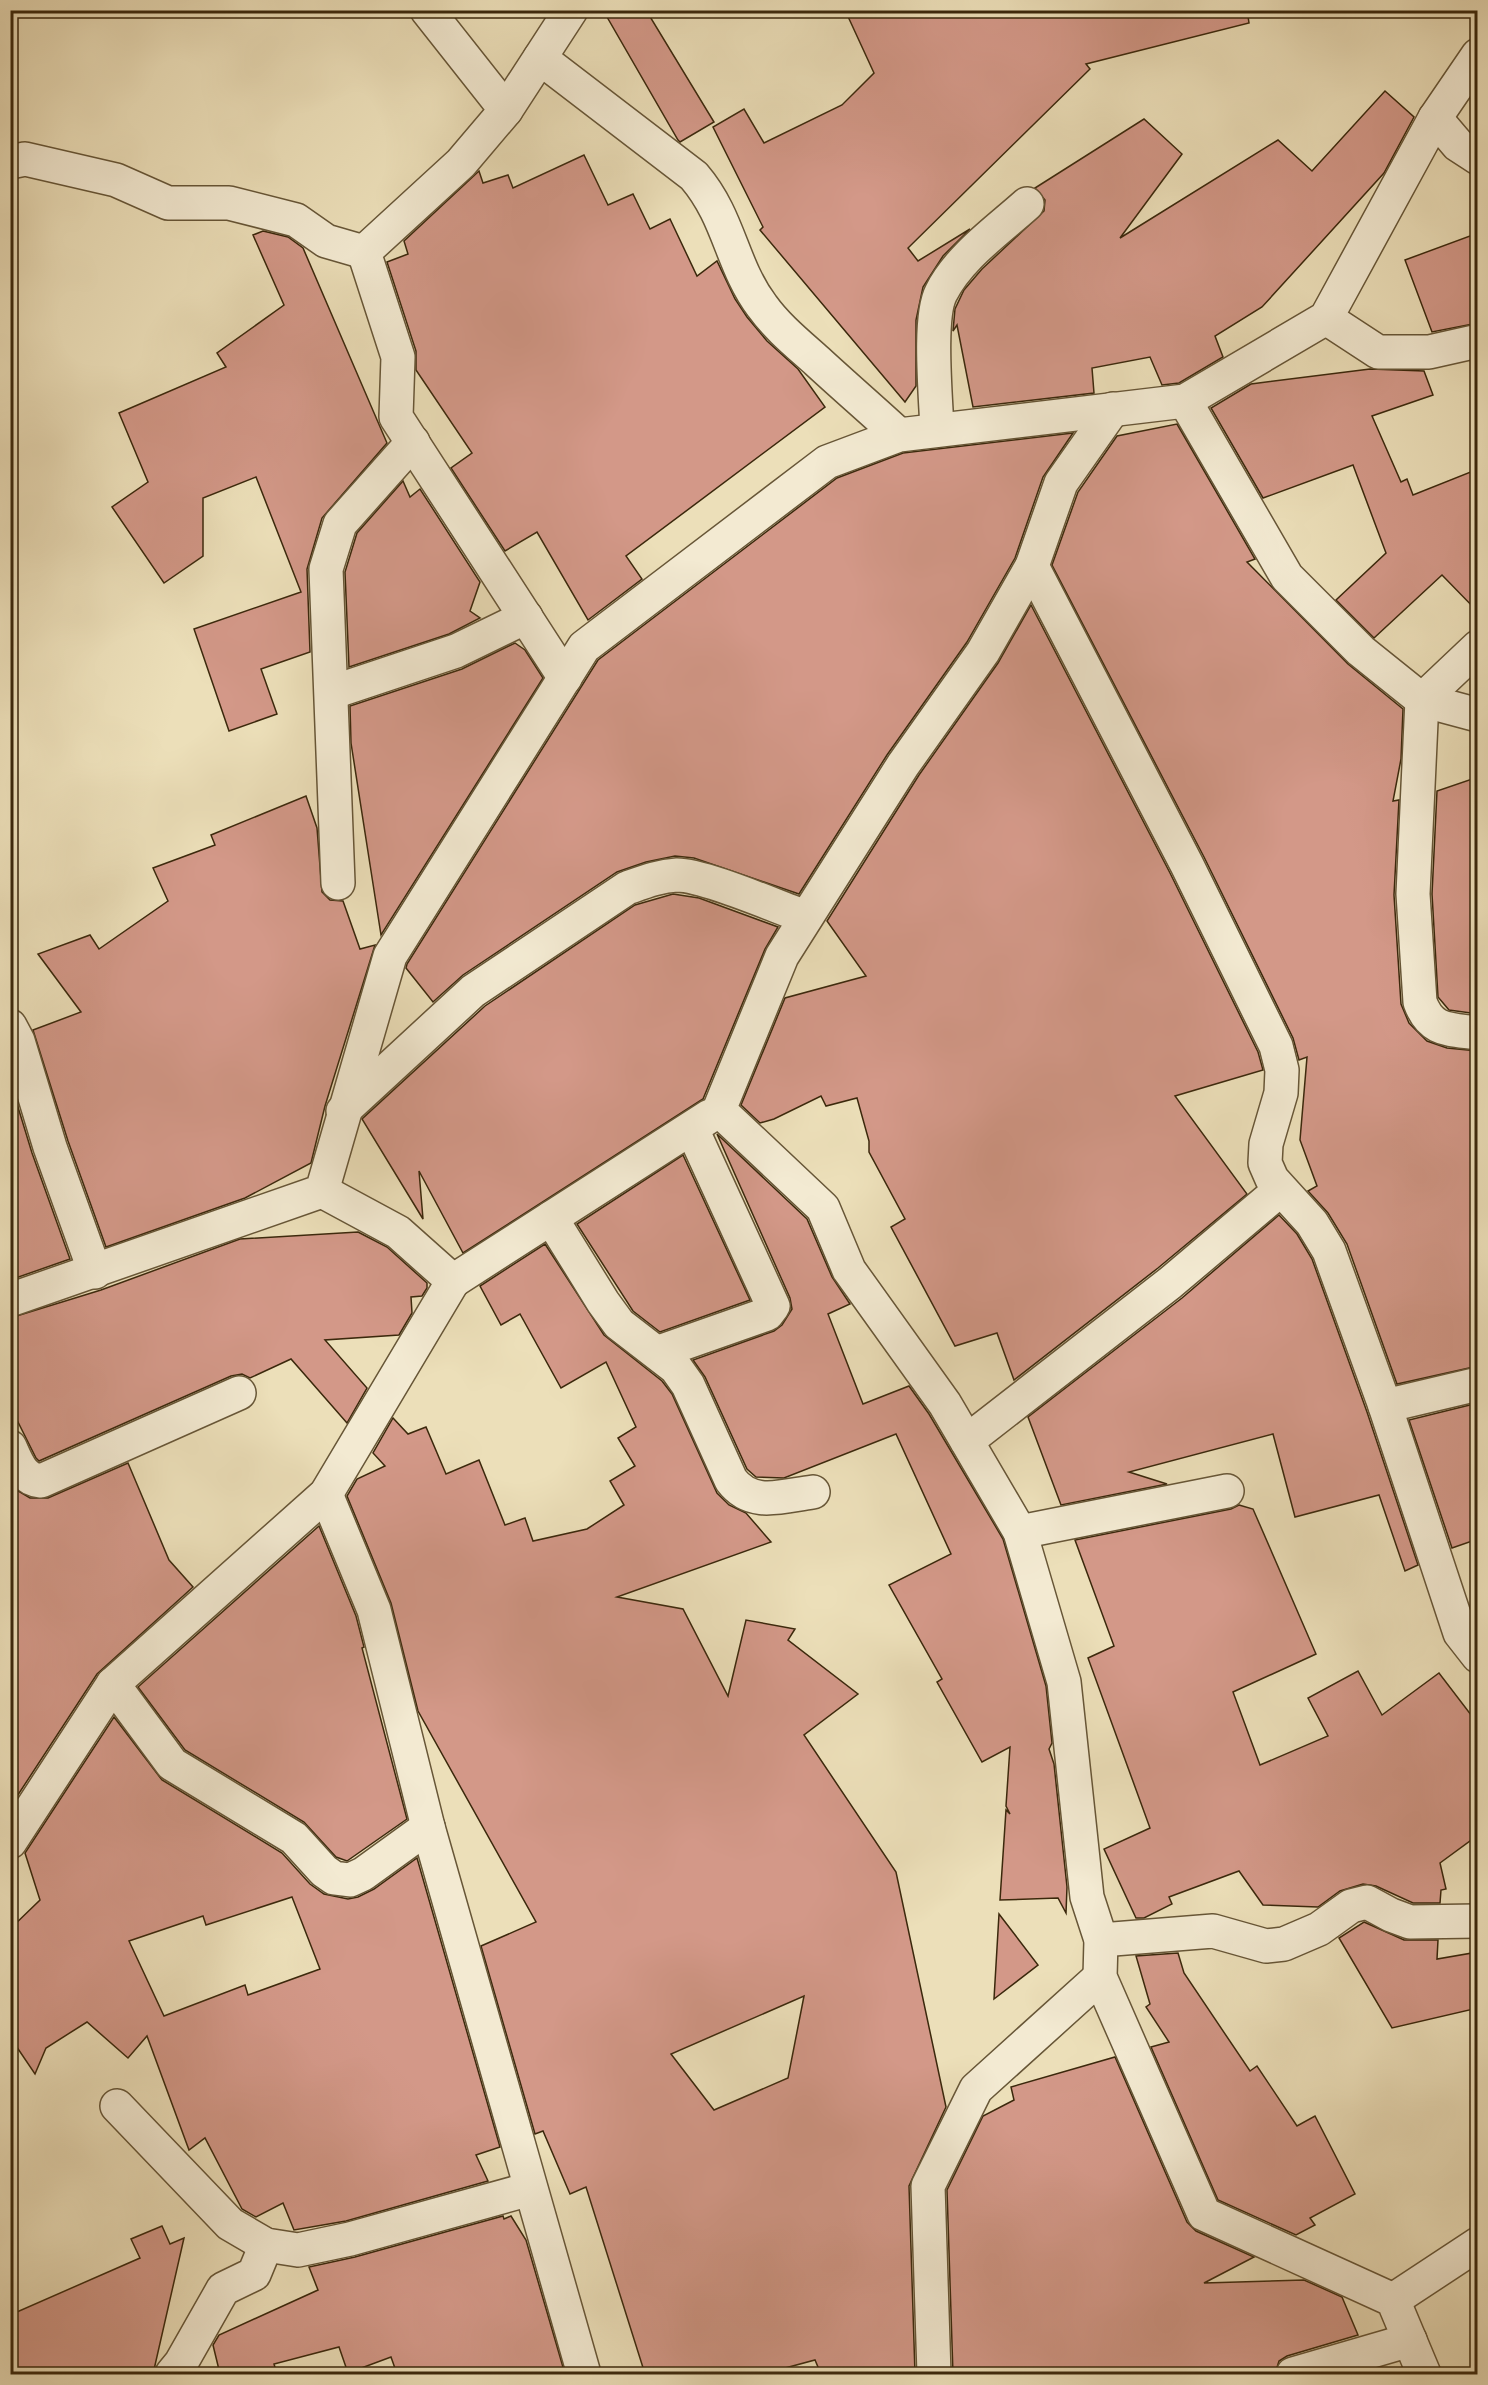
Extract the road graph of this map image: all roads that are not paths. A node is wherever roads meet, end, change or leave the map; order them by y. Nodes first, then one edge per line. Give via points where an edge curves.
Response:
1 (427, 10) edge
2 (572, 10) edge
3 (1478, 55) edge
4 (540, 58) junction
5 (506, 110) junction
6 (1435, 118) junction
7 (1478, 158) edge
8 (10, 162) edge
9 (1027, 204) dead end
10 (364, 252) junction
11 (1326, 318) junction
12 (1478, 341) edge
13 (1185, 400) junction
14 (1113, 409) junction
15 (937, 430) junction
16 (899, 435) junction
17 (413, 442) junction
18 (1032, 567) junction
19 (526, 617) junction
20 (1478, 647) edge
21 (565, 678) junction
22 (333, 692) junction
23 (1422, 700) junction
24 (1478, 715) edge
25 (338, 883) dead end
26 (806, 917) junction
27 (10, 1026) edge
28 (1478, 1033) edge
29 (719, 1110) junction
30 (344, 1111) junction
31 (692, 1129) junction
32 (322, 1191) junction
33 (1280, 1191) junction
34 (551, 1218) junction
35 (95, 1272) junction
36 (453, 1281) junction
37 (10, 1300) edge
38 (659, 1352) junction
39 (1478, 1384) edge
40 (238, 1394) dead end
41 (1385, 1406) junction
42 (967, 1441) junction
43 (10, 1447) edge
44 (1227, 1491) dead end
45 (813, 1492) dead end
46 (326, 1494) junction
47 (1020, 1532) junction
48 (1478, 1656) edge
49 (113, 1684) junction
50 (428, 1827) junction
51 (10, 1842) edge
52 (1478, 1920) edge
53 (1101, 1940) junction
54 (1100, 1977) junction
55 (117, 2106) dead end
56 (530, 2189) junction
57 (266, 2244) junction
58 (1478, 2244) edge
59 (1393, 2300) junction
60 (1410, 2340) junction
61 (172, 2374) edge
62 (584, 2374) edge
63 (934, 2374) edge
64 (1293, 2374) edge
65 (1424, 2374) edge

1 - 5 street
2 - 4 street
3 - 6 street
4 - 5 street
4 - 16 street via 694,176 710,195 761,305 779,327
5 - 10 street via 461,163
6 - 7 street via 1458,145
6 - 11 street
8 - 10 street via 25,159 116,180 168,203 229,203 296,220 326,241
9 - 15 street via 960,265 939,295 935,318
10 - 17 street via 398,357 396,417
11 - 12 street via 1378,352 1429,352
11 - 13 street
13 - 14 street
13 - 23 street via 1287,578 1361,651
14 - 15 street
14 - 18 street via 1061,483
15 - 16 street
16 - 21 street via 826,462 584,647
17 - 19 street
17 - 22 street via 340,524 326,569
18 - 26 street via 983,652 903,765
18 - 33 street via 1276,1046 1282,1070 1281,1093 1266,1144 1265,1163
19 - 21 street
19 - 22 street via 456,651
20 - 23 street
21 - 30 street via 390,956
22 - 25 street
23 - 24 street
23 - 28 street via 1413,894 1420,1002 1436,1026
26 - 29 street via 782,956
26 - 30 street via 680,875 627,888 473,991
27 - 35 street
29 - 31 street
29 - 42 street via 823,1208 849,1270
30 - 32 street
31 - 34 street
31 - 38 street via 773,1306 759,1317
32 - 35 street
32 - 36 street via 399,1232
33 - 41 street via 1312,1223 1329,1251
33 - 42 street via 1170,1283
34 - 36 street
34 - 38 street via 619,1324
35 - 37 street
36 - 46 street
38 - 45 street via 688,1385 740,1492 764,1498
39 - 41 street
40 - 43 street via 41,1480 23,1473
41 - 48 street via 1460,1633
42 - 47 street
44 - 47 street
46 - 49 street
46 - 50 street via 374,1610
47 - 53 street via 1064,1682 1087,1897
49 - 50 street via 171,1764 294,1838 334,1878 350,1880 363,1874
49 - 51 street
50 - 56 street
52 - 53 street via 1410,1922 1367,1902 1351,1906 1319,1929 1284,1944 1266,1946 1213,1931
53 - 54 street
54 - 59 street via 1204,2214
54 - 63 street via 976,2089 928,2186
55 - 57 street via 230,2224
56 - 57 street via 350,2240 298,2250
56 - 62 street
57 - 61 street via 254,2274 223,2289
58 - 59 street
59 - 60 street
60 - 64 street
60 - 65 street

